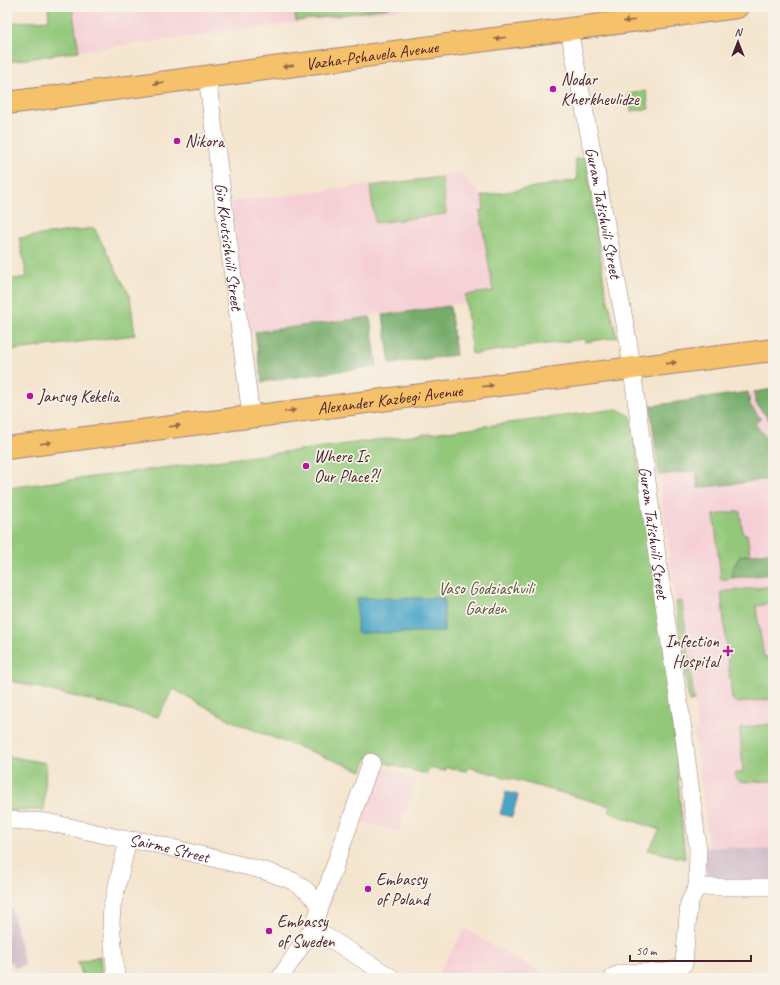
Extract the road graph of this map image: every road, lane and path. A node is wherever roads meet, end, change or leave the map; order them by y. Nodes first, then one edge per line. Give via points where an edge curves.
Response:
1 (737, 7) edge
2 (569, 29) junction
3 (207, 76) junction
4 (7, 103) edge
5 (773, 350) edge
6 (632, 368) junction
7 (251, 416) junction
8 (7, 448) edge
9 (371, 762) dead end
10 (7, 820) edge
11 (128, 840) junction
12 (697, 887) junction
13 (773, 887) edge
14 (320, 905) junction
15 (313, 928) junction
16 (116, 978) edge
17 (280, 978) edge
18 (392, 978) edge
19 (614, 978) edge

1 -> 2 main road, Vazha-Pshavela Avenue
2 -> 3 main road, Vazha-Pshavela Avenue
2 - 6 street, Guram Tatishvili Street
3 -> 4 main road, Vazha-Pshavela Avenue
3 - 7 street, Gio Khutsishvili Street
6 -> 5 main road, Alexander Kazbegi Avenue
7 -> 6 main road, Alexander Kazbegi Avenue
6 - 12 street, Guram Tatishvili Street via 698,849
8 -> 7 main road, Alexander Kazbegi Avenue
9 - 14 street
10 - 11 street, Sairme Street via 47,822
11 - 14 street, Sairme Street via 148,842 293,881
11 - 16 street via 112,907
12 - 13 street
12 - 19 street, Guram Tatishvili Street via 690,903 684,964 671,972 624,972
14 - 15 street
15 - 17 street
15 - 18 street

